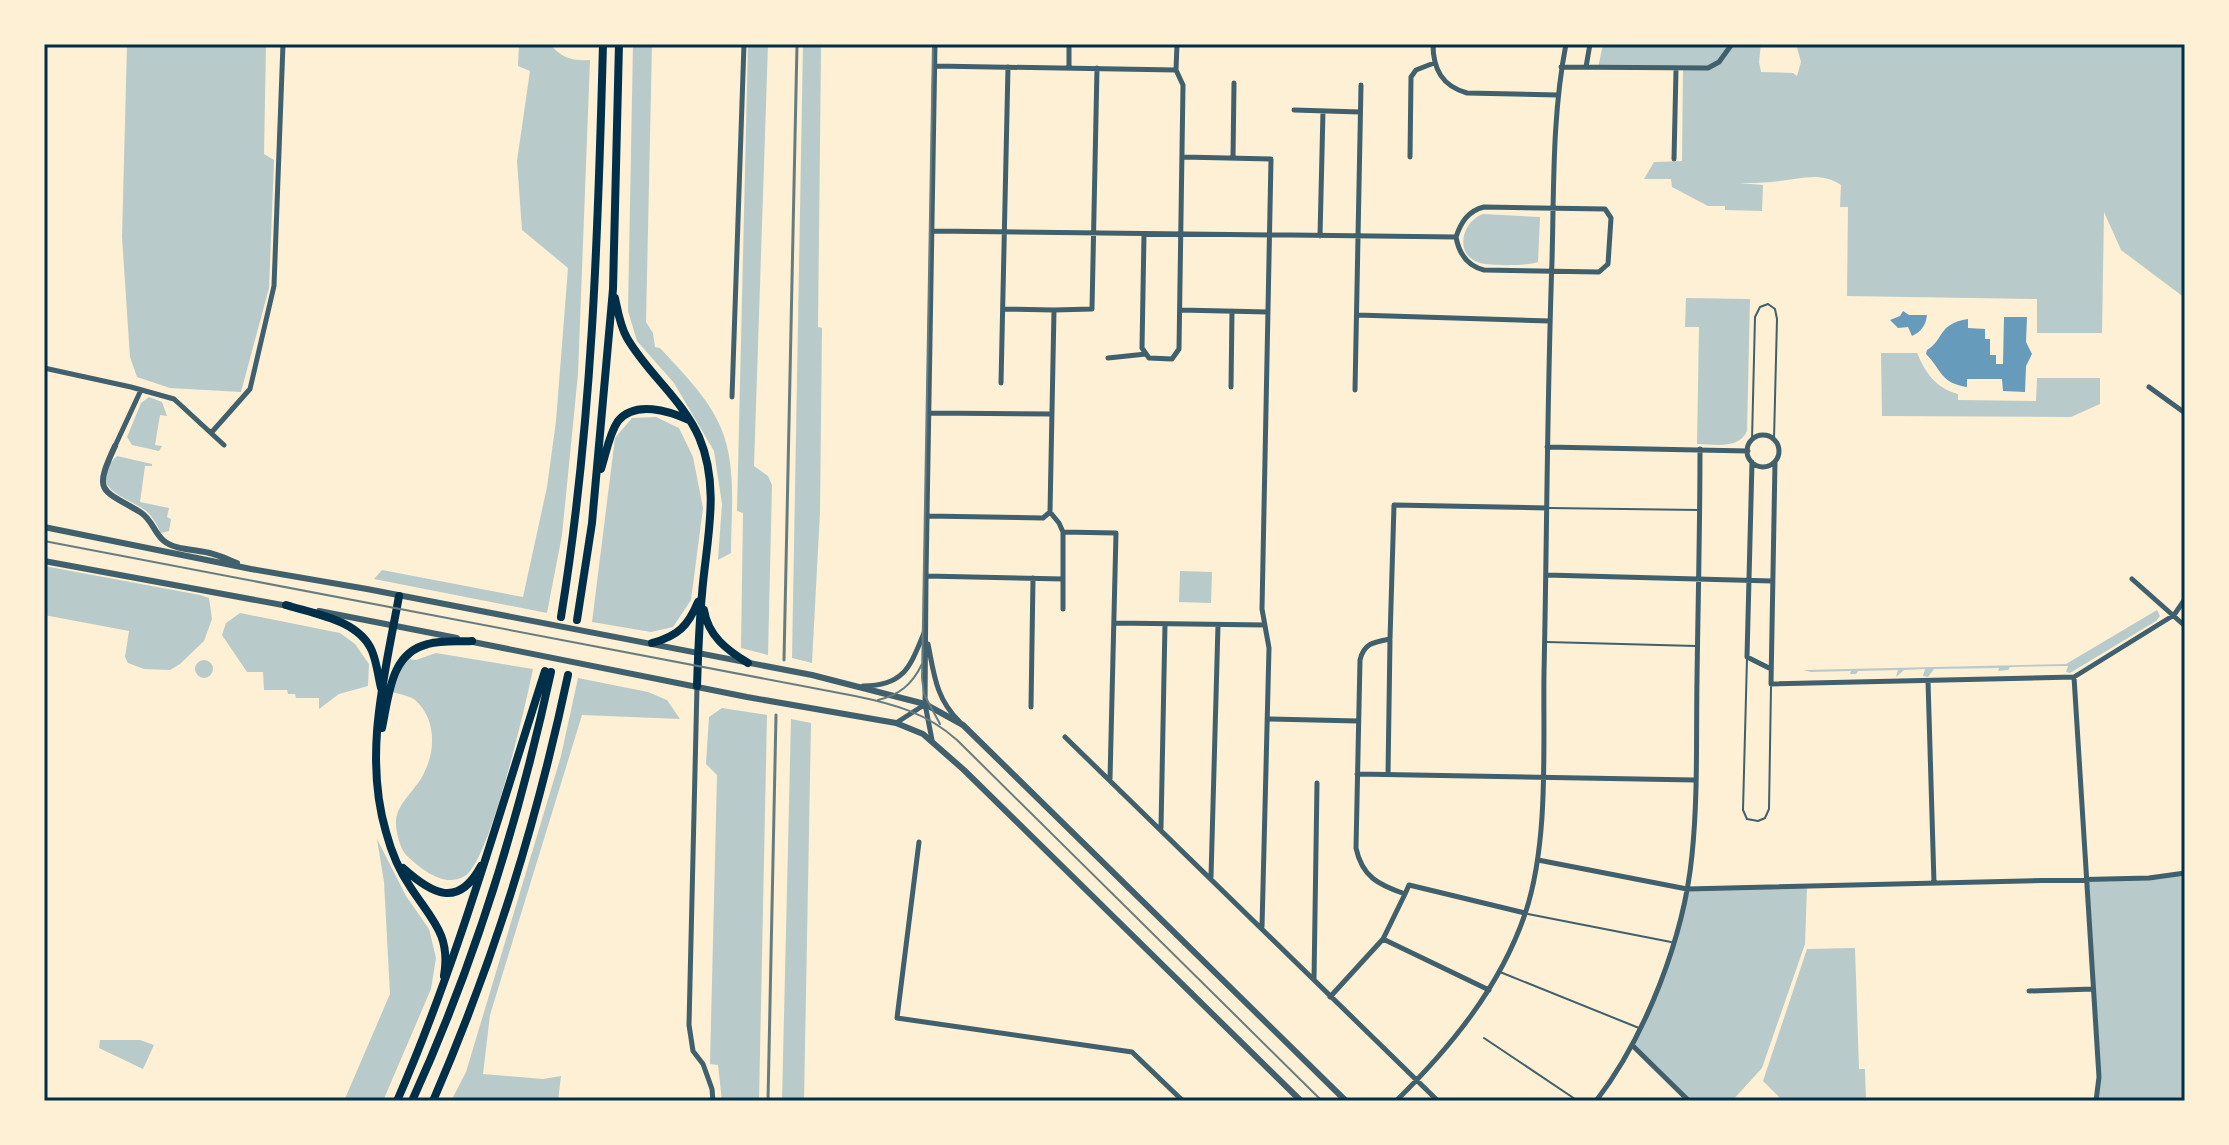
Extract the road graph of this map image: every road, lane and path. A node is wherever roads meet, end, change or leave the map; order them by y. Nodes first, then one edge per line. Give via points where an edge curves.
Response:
1 (283, 44) edge
2 (603, 44) edge
3 (619, 44) edge
4 (744, 44) edge
5 (935, 44) edge
6 (1069, 44) edge
7 (1177, 44) edge
8 (1433, 44) edge
9 (1558, 44) edge
10 (1590, 44) edge
11 (1732, 44) edge
12 (1566, 45) edge
13 (1434, 63) junction
14 (935, 66) junction
15 (1008, 67) junction
16 (1561, 67) junction
17 (1586, 67) junction
18 (1069, 68) junction
19 (1097, 68) junction
20 (1176, 70) junction
21 (1676, 70) junction
22 (1234, 83) dead end
23 (1361, 85) dead end
24 (1558, 95) junction
25 (1294, 110) dead end
26 (1323, 111) junction
27 (1360, 112) junction
28 (1183, 157) junction
29 (1410, 157) dead end
30 (1233, 158) junction
31 (1674, 159) dead end
32 (1553, 207) junction
33 (934, 231) junction
34 (1004, 231) junction
35 (1093, 232) junction
36 (1144, 234) junction
37 (1182, 235) junction
38 (1270, 235) junction
39 (1320, 236) junction
40 (1359, 236) junction
41 (1456, 237) junction
42 (1551, 272) junction
43 (613, 289) junction
44 (1002, 309) junction
45 (1054, 310) junction
46 (1180, 310) junction
47 (1232, 311) junction
48 (1268, 312) junction
49 (1357, 315) junction
50 (1550, 321) junction
51 (1146, 354) junction
52 (1108, 358) dead end
53 (44, 368) edge
54 (1001, 383) dead end
55 (1231, 387) dead end
56 (2149, 387) dead end
57 (141, 390) junction
58 (1355, 390) dead end
59 (732, 397) dead end
60 (929, 413) junction
61 (2185, 413) edge
62 (1052, 414) junction
63 (690, 420) junction
64 (211, 433) junction
65 (1774, 439) junction
66 (1752, 440) junction
67 (224, 445) dead end
68 (115, 446) joint
69 (1547, 447) junction
70 (1700, 449) junction
71 (1748, 451) junction
72 (1752, 462) junction
73 (1775, 462) junction
74 (596, 485) junction
75 (1547, 508) junction
76 (1700, 510) junction
77 (1050, 512) junction
78 (927, 516) junction
79 (44, 527) edge
80 (1063, 532) junction
81 (44, 561) edge
82 (251, 569) junction
83 (1546, 575) junction
84 (926, 576) junction
85 (1033, 578) junction
86 (1063, 579) junction
87 (1699, 579) junction
88 (2132, 579) dead end
89 (1749, 580) junction
90 (1772, 581) junction
91 (702, 594) junction
92 (399, 596) junction
93 (2185, 599) edge
94 (286, 605) junction
95 (1063, 609) dead end
96 (2174, 615) junction
97 (561, 617) dead end
98 (577, 620) dead end
99 (1115, 623) junction
100 (1165, 624) junction
101 (393, 625) junction
102 (1218, 625) junction
103 (1265, 625) junction
104 (2185, 626) edge
105 (925, 628) junction
106 (1390, 639) junction
107 (472, 641) junction
108 (1545, 642) junction
109 (652, 643) junction
110 (1698, 646) junction
111 (698, 652) junction
112 (1747, 657) junction
113 (750, 664) junction
114 (1771, 669) junction
115 (568, 675) dead end
116 (2074, 677) junction
117 (1928, 681) junction
118 (1771, 684) junction
119 (697, 686) junction
120 (863, 686) junction
121 (386, 691) junction
122 (925, 704) junction
123 (1031, 707) dead end
124 (1267, 719) junction
125 (1358, 721) junction
126 (896, 723) junction
127 (963, 725) junction
128 (1065, 737) dead end
129 (932, 740) junction
130 (1357, 774) junction
131 (1388, 775) junction
132 (1543, 777) junction
133 (1110, 780) junction
134 (1695, 780) junction
135 (1317, 783) dead end
136 (1161, 829) junction
137 (919, 842) dead end
138 (491, 848) junction
139 (1538, 860) junction
140 (399, 865) junction
141 (2185, 873) edge
142 (1211, 878) junction
143 (2086, 879) junction
144 (1934, 883) junction
145 (1687, 889) junction
146 (1405, 894) junction
147 (1525, 913) junction
148 (1262, 927) junction
149 (1383, 939) junction
150 (1673, 942) junction
151 (1499, 972) junction
152 (1314, 981) junction
153 (2093, 989) junction
154 (1489, 990) junction
155 (2029, 991) dead end
156 (441, 997) junction
157 (1330, 997) junction
158 (1640, 1028) junction
159 (1484, 1038) dead end
160 (1632, 1045) junction
161 (1417, 1080) junction
162 (397, 1101) edge
163 (412, 1101) edge
164 (433, 1101) edge
165 (713, 1101) edge
166 (1183, 1101) edge
167 (1301, 1101) edge
168 (1346, 1101) edge
169 (1396, 1101) edge
170 (1438, 1101) edge
171 (1578, 1101) edge
172 (1596, 1101) edge
173 (1689, 1101) edge
174 (2096, 1101) edge

1 - 64 street via 274,286 250,389
2 - 97 highway via 587,417
3 - 43 highway
4 - 59 street
5 - 14 street
6 - 18 street
7 - 20 street
8 - 13 street
9 - 12 street
10 - 17 street
11 - 21 street via 1708,68
12 - 16 street
13 - 24 street via 1445,82 1467,93
13 - 29 street via 1411,77
14 - 15 street
14 - 33 street
15 - 18 street
15 - 34 street
16 - 17 street
16 - 24 street
17 - 21 street
18 - 19 street
19 - 20 street
19 - 35 street
20 - 28 street via 1183,85
21 - 31 street
22 - 30 street
23 - 27 street
24 - 32 street
25 - 26 street
26 - 27 street
26 - 39 street
27 - 40 street
28 - 30 street
28 - 37 street
30 - 38 street via 1271,159
32 - 41 street via 1478,208 1465,218
32 - 42 street
32 - 42 street via 1607,210 1610,258 1599,272
33 - 34 street
33 - 60 street
34 - 35 street
34 - 44 street
35 - 36 street
35 - 45 street via 1092,309
36 - 37 street
36 - 51 street
37 - 38 street
37 - 46 street
38 - 39 street
38 - 48 street
39 - 40 street
40 - 41 street
40 - 49 street
41 - 42 street via 1467,261 1480,269
42 - 50 street
43 - 63 highway via 629,341
43 - 74 highway
44 - 45 street
44 - 54 street
45 - 62 street
46 - 47 street
46 - 51 street via 1179,349 1172,359
47 - 48 street
47 - 55 street
48 - 103 street
49 - 50 street
49 - 58 street
50 - 69 street
51 - 52 street
53 - 57 street
56 - 61 street
57 - 64 street via 174,399
57 - 68 street
60 - 62 street
60 - 78 street
62 - 77 street
63 - 74 highway via 660,410 625,415 615,427
63 - 91 highway via 702,445 711,494
64 - 67 street
65 - 66 street via 1763,435
65 - 66 lane via 1777,319 1768,304 1755,317
65 - 73 street via 1779,450
66 - 71 street
68 - 82 street via 103,472 107,493 143,514 168,544
69 - 70 street
69 - 75 street
70 - 71 street
70 - 76 street
71 - 72 street
72 - 73 street via 1763,467
72 - 89 street
73 - 90 street
74 - 98 highway
75 - 76 lane
75 - 83 street
75 - 106 street via 1394,505
76 - 87 street
77 - 78 street via 1043,518
77 - 80 street
78 - 84 street
79 - 82 street
80 - 86 street
80 - 99 street via 1116,533
81 - 94 street
82 - 92 street
83 - 87 street
83 - 108 street
84 - 85 street
84 - 105 street
85 - 86 street
85 - 123 street
86 - 95 street
87 - 89 street
87 - 110 street
88 - 96 street
89 - 90 street
89 - 112 street
90 - 114 street
91 - 109 highway via 683,630
91 - 111 highway
91 - 113 highway via 710,630
92 - 101 highway
92 - 109 street
93 - 96 street
94 - 101 street
94 - 121 highway via 360,633
96 - 104 street
96 - 116 street
99 - 100 street
99 - 133 street
100 - 102 street
100 - 136 street
101 - 107 street
101 - 121 highway
102 - 103 street
102 - 142 street
103 - 124 street
105 - 120 street via 906,672 879,686
105 - 122 street
105 - 127 street via 939,696
106 - 125 street via 1370,642 1362,651
106 - 131 street
107 - 119 street
107 - 121 highway via 430,643 412,651 396,667
108 - 110 lane
108 - 132 street
109 - 111 street
110 - 134 street
111 - 113 street
111 - 119 highway
112 - 114 street
112 - 118 lane via 1743,810 1754,821 1765,818 1769,809
113 - 120 street
114 - 118 street
115 - 164 highway via 525,853
116 - 117 street
116 - 143 street
117 - 118 street
117 - 144 street
119 - 126 street
119 - 165 street via 689,1025 693,1051 703,1064
120 - 122 street
121 - 140 highway via 375,759 381,812
122 - 126 street
122 - 127 street
122 - 129 street
124 - 125 street
124 - 148 street
125 - 130 street
126 - 129 street
127 - 168 street
128 - 133 street
129 - 167 street
130 - 131 street
130 - 146 street via 1359,863 1367,876
131 - 132 street
132 - 134 street
132 - 139 street
133 - 136 street
134 - 145 street
135 - 152 street
136 - 142 street
137 - 166 street via 897,1018 1132,1052
138 - 140 highway via 472,881 453,893 430,890
138 - 156 highway
138 - 163 highway via 548,671 507,849 477,942
139 - 145 street
139 - 147 street
140 - 156 highway via 443,937
141 - 143 street
142 - 148 street
143 - 144 street
143 - 153 street
144 - 145 street
145 - 150 street
146 - 147 street via 1409,885
146 - 149 street
147 - 150 lane
147 - 151 street
148 - 152 street
149 - 154 street
149 - 157 street
150 - 158 street
151 - 154 street
151 - 158 lane
152 - 157 street
153 - 155 street
153 - 174 street
154 - 161 street
156 - 162 highway
157 - 161 street
158 - 160 street
159 - 171 lane
160 - 172 street
160 - 173 street
161 - 169 street
161 - 170 street

